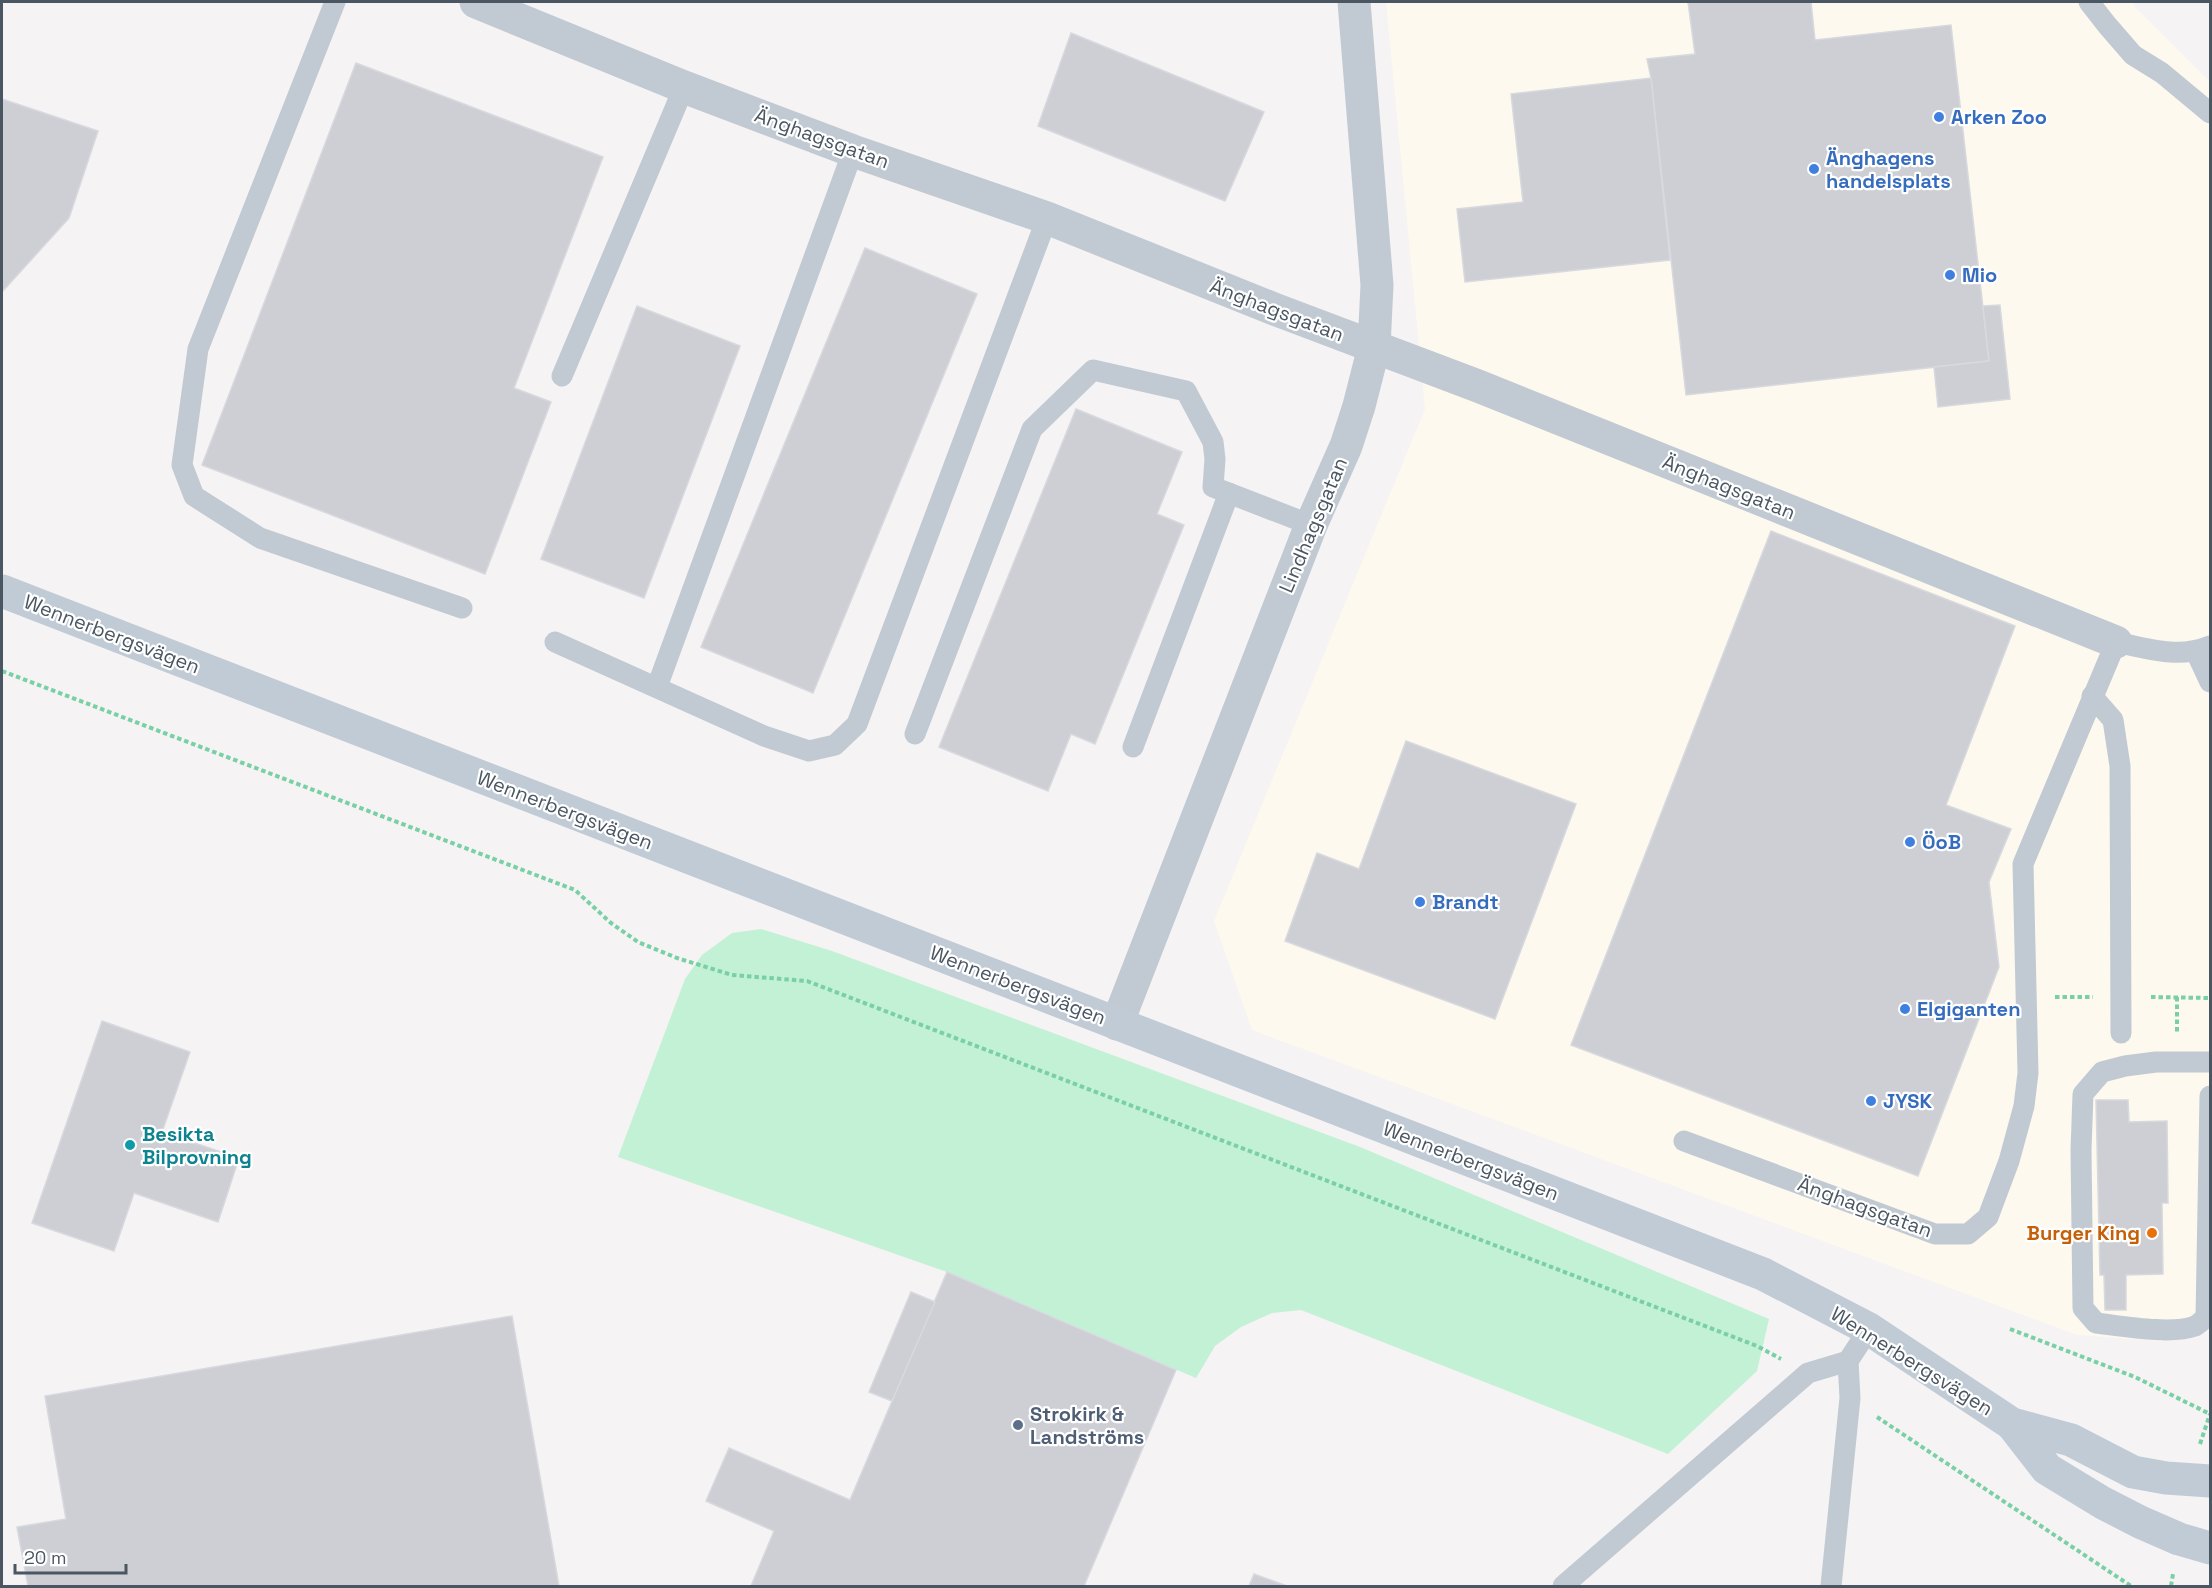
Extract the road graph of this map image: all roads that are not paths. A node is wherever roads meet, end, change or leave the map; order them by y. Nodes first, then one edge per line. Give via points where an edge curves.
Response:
1 (335, 2) edge
2 (476, 2) edge
3 (1354, 2) edge
4 (2090, 2) edge
5 (684, 87) junction
6 (2211, 113) edge
7 (853, 151) junction
8 (1047, 218) junction
9 (1374, 347) junction
10 (562, 376) dead end
11 (1229, 493) junction
12 (1311, 525) junction
13 (2, 591) edge
14 (462, 608) dead end
15 (555, 642) dead end
16 (2116, 642) junction
17 (2203, 649) edge
18 (2211, 682) edge
19 (657, 687) junction
20 (2092, 696) junction
21 (915, 734) dead end
22 (1133, 747) dead end
23 (1117, 1024) junction
24 (2121, 1033) dead end
25 (2211, 1062) edge
26 (2211, 1096) edge
27 (1684, 1141) dead end
28 (1869, 1329) junction
29 (1848, 1361) junction
30 (2012, 1424) junction
31 (2211, 1481) edge
32 (2211, 1548) edge
33 (1563, 1587) edge
34 (1831, 1587) edge

1 - 14 lane via 198,349 182,465 194,496 260,538
2 - 5 street, Änghagsgatan
3 - 9 street, Lindhagsgatan via 1377,273
4 - 6 lane via 2133,55
5 - 7 street, Änghagsgatan
5 - 10 lane
7 - 8 street, Änghagsgatan
7 - 19 lane
8 - 9 street, Änghagsgatan
8 - 19 lane via 857,724 835,745 810,751 764,736
9 - 12 street, Lindhagsgatan via 1346,446
9 - 16 street, Änghagsgatan
11 - 12 lane
11 - 21 lane via 1213,487 1213,442 1186,391 1093,370 1032,429
11 - 22 lane
12 - 23 street, Lindhagsgatan
13 - 23 street, Wennerbergsvägen
15 - 19 lane
16 - 17 lane via 2172,654
16 - 20 lane, Änghagsgatan
17 - 18 lane
20 - 24 lane via 2113,720 2120,766
20 - 27 lane, Änghagsgatan via 2023,864 2028,1072 2024,1106 2009,1161 1988,1217 1968,1234 1935,1234
23 - 28 street, Wennerbergsvägen via 1763,1274
25 - 26 lane via 2125,1066 2102,1072 2083,1094 2083,1308 2096,1323 2181,1329 2206,1317
28 - 29 lane
28 - 30 street, Wennerbergsvägen
29 - 33 lane via 1808,1373
29 - 34 lane via 1850,1398
30 - 31 street, Wennerbergsvägen via 2071,1440 2133,1472
30 - 32 street, Wennerbergsvägen via 2047,1469 2140,1522

